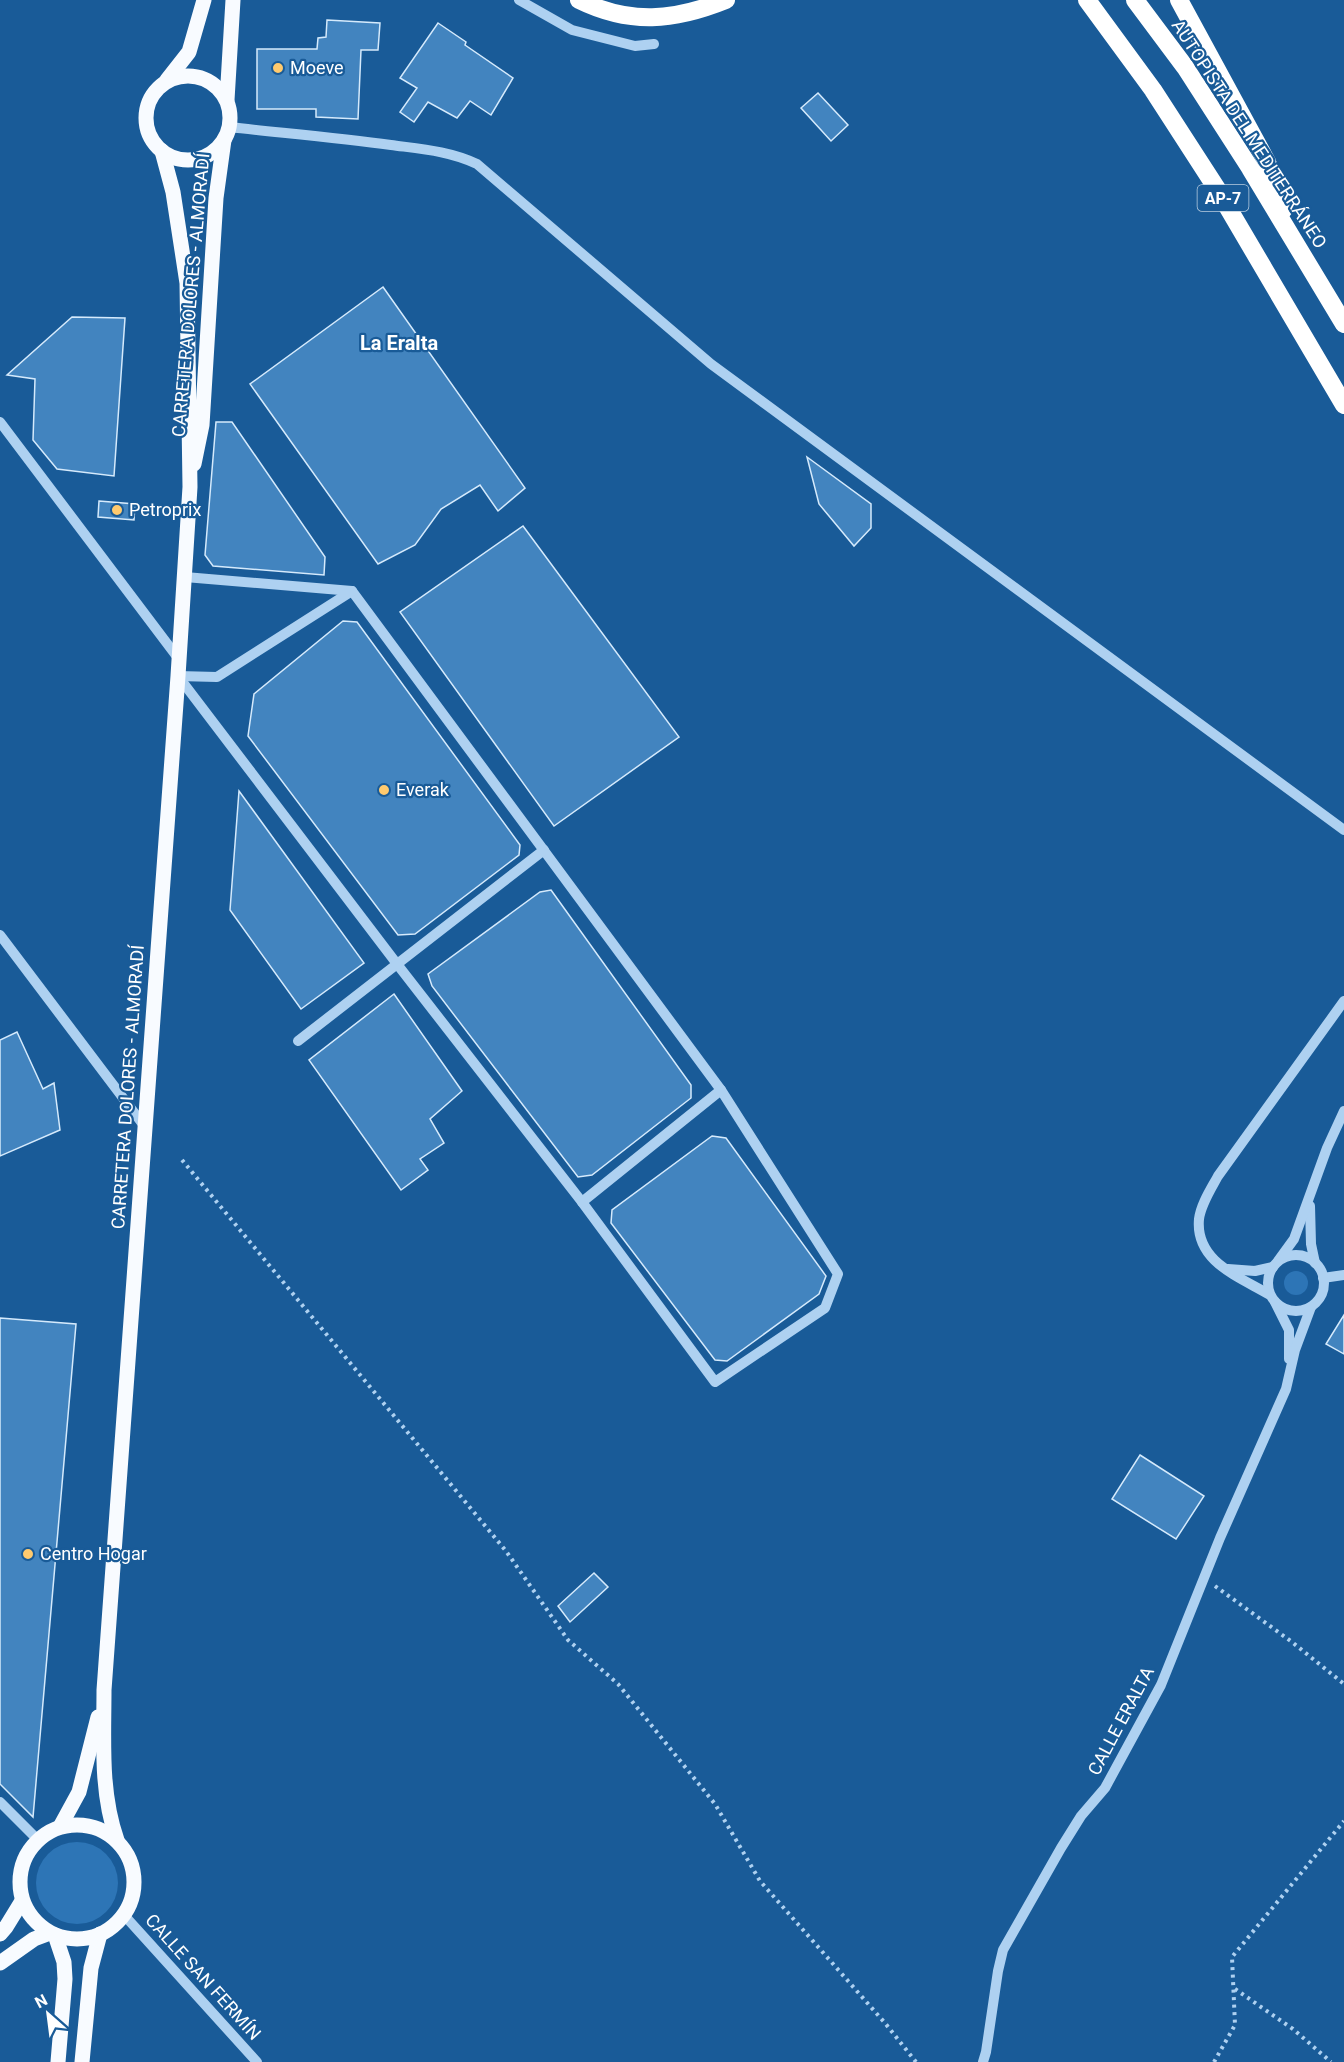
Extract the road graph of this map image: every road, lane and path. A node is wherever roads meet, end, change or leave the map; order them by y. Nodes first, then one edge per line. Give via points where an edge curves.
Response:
1 (204, 0) edge
2 (233, 0) edge
3 (519, 0) edge
4 (579, 0) edge
5 (726, 0) edge
6 (1087, 0) edge
7 (1135, 0) edge
8 (1179, 0) edge
9 (654, 44) dead end
10 (167, 81) junction
11 (227, 100) junction
12 (226, 134) junction
13 (162, 151) junction
14 (1300, 250) junction
15 (1344, 324) edge
16 (1344, 405) edge
17 (0, 422) edge
18 (190, 487) junction
19 (184, 577) junction
20 (352, 591) junction
21 (178, 658) junction
22 (178, 676) junction
23 (1344, 830) edge
24 (544, 850) junction
25 (0, 935) edge
26 (397, 964) junction
27 (1344, 1001) edge
28 (298, 1041) dead end
29 (721, 1090) junction
30 (1344, 1111) edge
31 (146, 1127) junction
32 (182, 1160) dead end
33 (1311, 1191) junction
34 (582, 1202) junction
35 (1315, 1263) junction
36 (1275, 1265) junction
37 (1224, 1269) junction
38 (1344, 1275) edge
39 (1323, 1278) junction
40 (1273, 1298) junction
41 (1311, 1307) junction
42 (1286, 1389) junction
43 (1205, 1578) junction
44 (1344, 1684) edge
45 (104, 1690) junction
46 (0, 1802) edge
47 (1344, 1821) edge
48 (61, 1825) junction
49 (37, 1839) junction
50 (117, 1840) junction
51 (22, 1901) junction
52 (124, 1915) junction
53 (0, 1934) edge
54 (52, 1934) junction
55 (100, 1934) junction
56 (0, 1963) edge
57 (1234, 1988) junction
58 (58, 2062) edge
59 (82, 2062) edge
60 (257, 2062) edge
61 (916, 2062) edge
62 (983, 2062) edge
63 (1214, 2062) edge
64 (1331, 2062) edge

1 - 10 main road via 189,52
2 - 11 main road
3 - 9 street via 572,30 635,46
4 - 5 highway via 610,14 642,18 675,15
6 - 16 highway, AP-7 via 1218,189
7 - 14 highway, AUTOPISTA DEL MEDITERRÁNEO / AP-7 via 1185,68
8 - 14 highway via 1267,162
10 - 11 main road via 194,75 219,88
10 - 13 main road via 156,90 146,115 150,135
11 - 12 main road via 230,114
12 - 13 main road via 214,151 195,159 175,158
12 - 18 main road, CARRETERA DOLORES - ALMORADÍ via 216,198 202,425
12 - 23 street via 366,142 444,152 477,164 711,364
13 - 18 main road, CARRETERA DOLORES - ALMORADÍ via 188,283
14 - 15 highway, AUTOPISTA DEL MEDITERRÁNEO / AP-7
17 - 21 street
18 - 19 main road, CARRETERA DOLORES - ALMORADÍ
19 - 20 street
19 - 21 main road, CARRETERA DOLORES - ALMORADÍ
20 - 22 street via 217,677
20 - 24 street
21 - 22 main road, CARRETERA DOLORES - ALMORADÍ
22 - 26 street
22 - 31 main road, CARRETERA DOLORES - ALMORADÍ
24 - 26 street
24 - 29 street
25 - 31 street
26 - 28 street
26 - 34 street
27 - 37 street via 1206,1198 1199,1218 1200,1234 1204,1249
29 - 34 street
29 - 34 street via 838,1274 825,1308 715,1382
30 - 33 street
31 - 45 main road, CARRETERA DOLORES - ALMORADÍ
32 - 61 path via 506,1551 568,1640 618,1684 715,1804 760,1881
33 - 35 street
33 - 36 street via 1294,1239
35 - 36 street via 1292,1256
35 - 39 street
36 - 37 street via 1255,1271
36 - 40 street via 1268,1280
37 - 40 street
38 - 39 street
39 - 41 street via 1322,1294
40 - 41 street via 1281,1307 1296,1311
40 - 42 street via 1289,1330
41 - 42 street
42 - 43 street, CALLE ERALTA
43 - 44 path
43 - 62 street, CALLE ERALTA via 1161,1685 1135,1736 1105,1788 1061,1848 1003,1950
45 - 48 main road via 79,1792
45 - 50 main road via 104,1770 109,1818
46 - 49 street
47 - 57 path via 1232,1957
48 - 49 main road
48 - 50 main road via 91,1825
49 - 51 main road via 25,1855 18,1877
50 - 52 main road via 133,1867 135,1882
51 - 53 main road
51 - 54 main road via 33,1920
52 - 55 main road
52 - 60 street, CALLE SAN FERMÍN
54 - 55 main road via 67,1939
54 - 56 main road via 34,1939
54 - 58 main road via 64,1962 65,1979
55 - 59 main road via 91,1968
57 - 63 path via 1235,2025
57 - 64 path via 1293,2029

